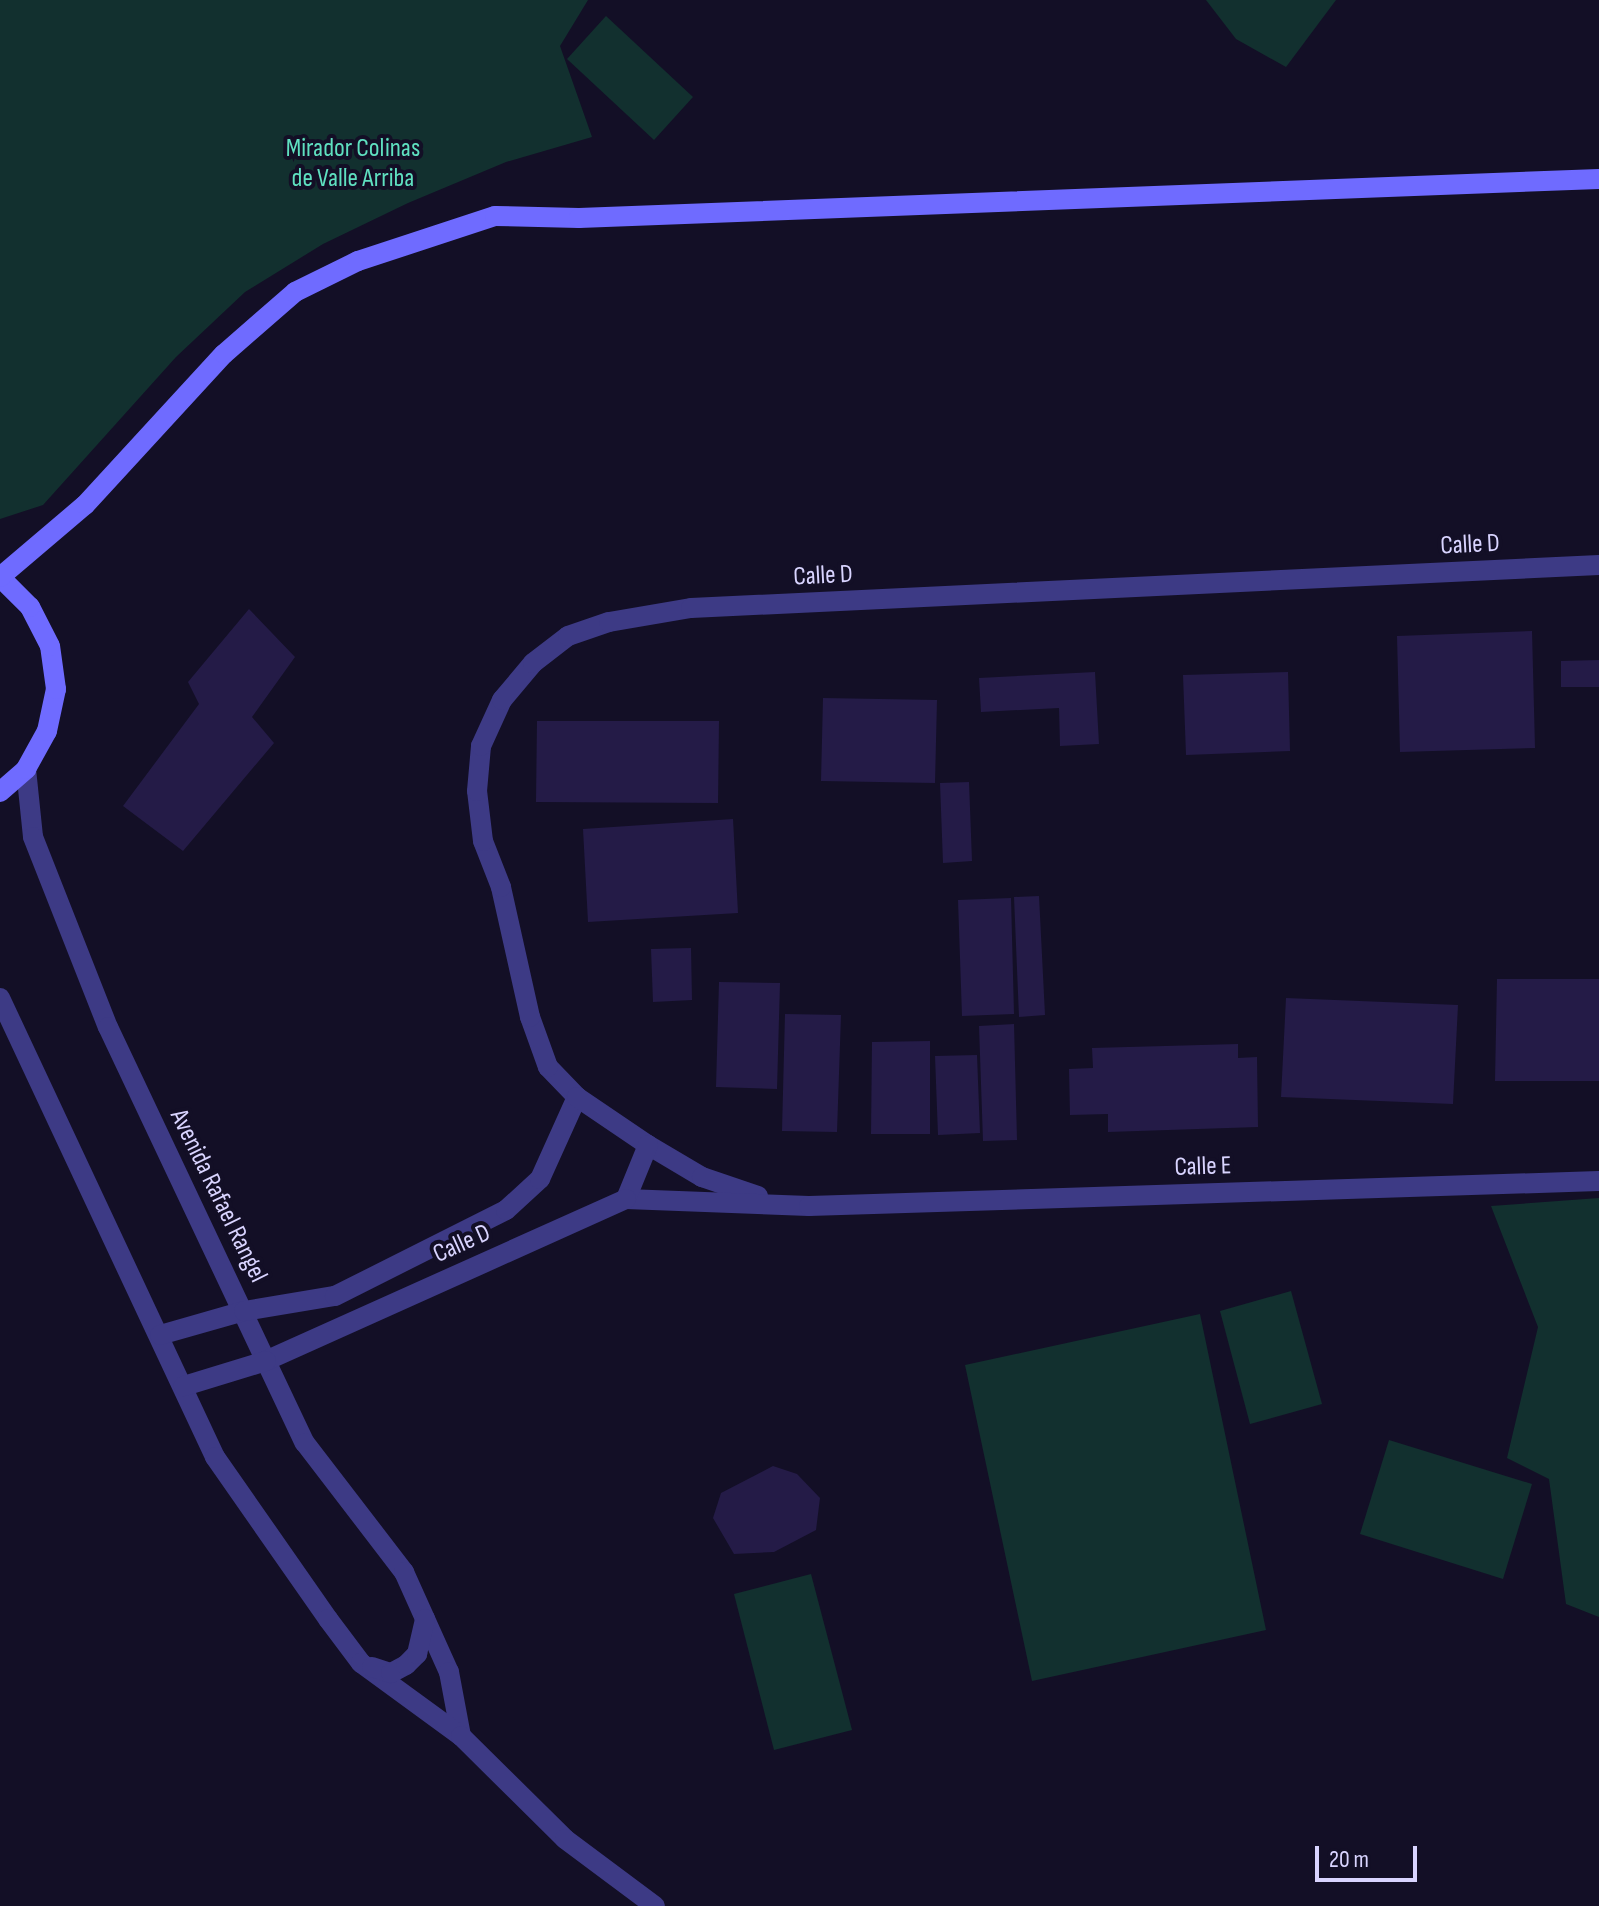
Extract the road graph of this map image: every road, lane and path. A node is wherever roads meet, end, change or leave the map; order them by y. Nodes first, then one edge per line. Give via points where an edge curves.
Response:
1 (1599, 179) edge
2 (1599, 565) edge
3 (0, 577) edge
4 (26, 769) junction
5 (0, 792) edge
6 (0, 998) edge
7 (577, 1097) junction
8 (648, 1145) junction
9 (1599, 1181) edge
10 (626, 1199) junction
11 (809, 1206) junction
12 (244, 1311) junction
13 (160, 1335) junction
14 (266, 1361) junction
15 (184, 1386) junction
16 (425, 1617) junction
17 (361, 1663) junction
18 (461, 1736) junction
19 (655, 1906) edge

1 - 3 street via 579,218 495,216 358,261 295,292 224,354 85,505
2 - 7 street, Calle D via 691,608 609,622 568,636 533,663 502,700 481,746 477,791 483,841 501,887 530,1017 548,1067
3 - 4 street via 37,620 50,646 56,689 47,731
4 - 5 street
4 - 12 street, Avenida Rafael Rangel via 33,837 108,1027
6 - 13 street
7 - 8 street, Calle D
7 - 12 street, Calle D via 540,1179 506,1210 335,1296
8 - 10 street
8 - 11 street, Calle E via 741,1193
9 - 11 street, Calle E
10 - 11 street, Calle E
10 - 14 street, Calle D
12 - 13 street, Calle D
12 - 14 street, Avenida Rafael Rangel
13 - 15 street
14 - 15 street, Calle D
14 - 16 street, Avenida Rafael Rangel via 305,1443 404,1572
15 - 17 street via 215,1457
16 - 17 street via 422,1642 406,1665 391,1673
16 - 18 street, Avenida Rafael Rangel via 449,1672
17 - 18 street
18 - 19 street via 565,1839

